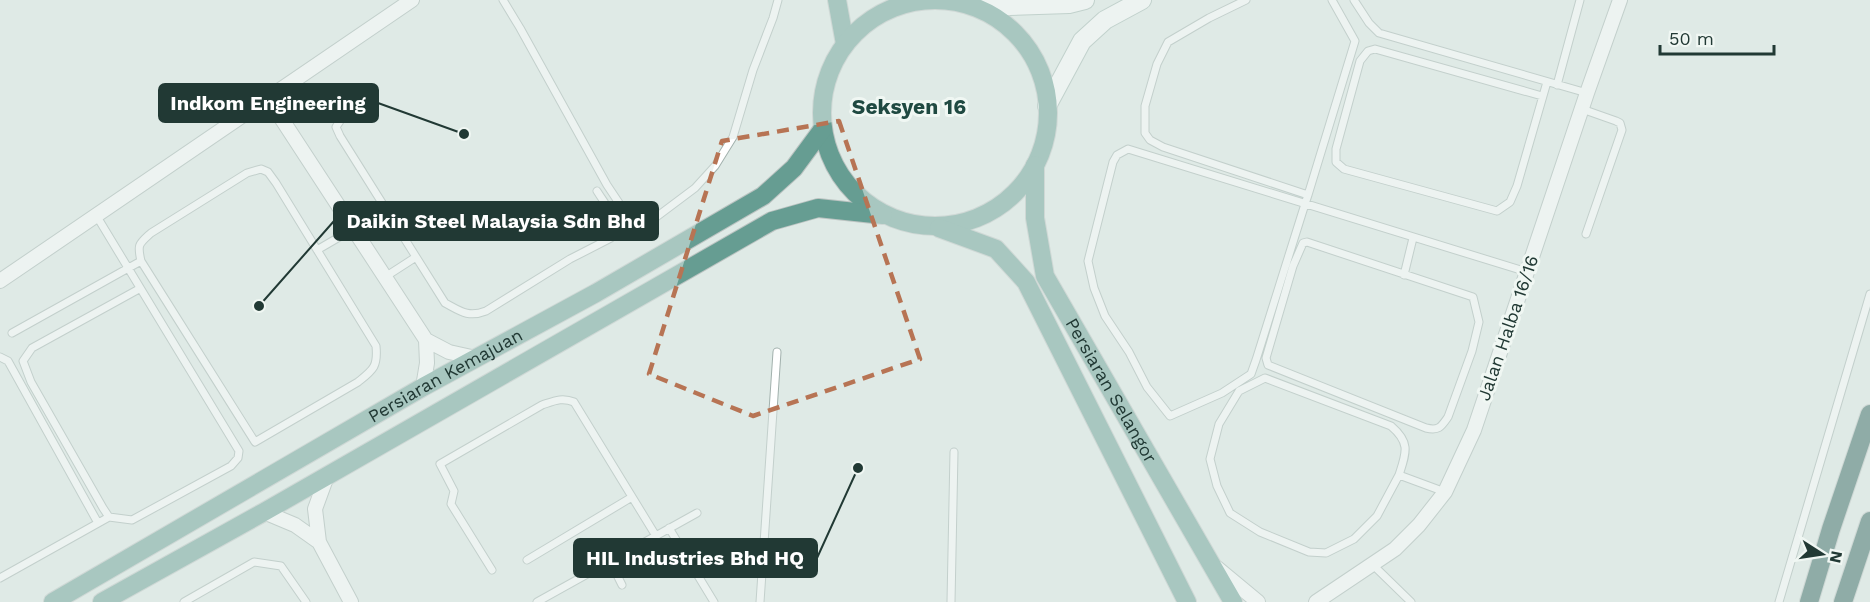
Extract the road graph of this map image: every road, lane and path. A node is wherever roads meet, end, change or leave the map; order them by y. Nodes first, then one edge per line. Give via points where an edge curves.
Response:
1 (412, 0) edge
2 (503, 0) edge
3 (778, 0) edge
4 (837, 0) edge
5 (921, 0) edge
6 (1085, 0) edge
7 (1142, 0) edge
8 (1246, 0) edge
9 (1332, 0) edge
10 (1354, 0) edge
11 (1580, 0) edge
12 (1620, 0) edge
13 (975, 7) junction
14 (845, 44) junction
15 (1547, 82) junction
16 (1557, 85) junction
17 (1587, 93) junction
18 (1542, 96) junction
19 (268, 98) junction
20 (1047, 106) junction
21 (1582, 109) junction
22 (340, 121) dead end
23 (822, 130) junction
24 (1035, 165) junction
25 (597, 191) dead end
26 (1308, 195) junction
27 (1305, 204) junction
28 (96, 215) junction
29 (883, 215) junction
30 (936, 227) junction
31 (353, 229) junction
32 (1586, 234) dead end
33 (1413, 238) junction
34 (317, 250) junction
35 (416, 257) junction
36 (141, 261) junction
37 (127, 269) junction
38 (1527, 272) junction
39 (1404, 276) junction
40 (385, 277) junction
41 (0, 281) edge
42 (140, 289) junction
43 (1870, 294) edge
44 (12, 333) dead end
45 (426, 340) junction
46 (777, 352) dead end
47 (0, 357) edge
48 (476, 358) junction
49 (423, 387) junction
50 (1870, 414) edge
51 (954, 452) dead end
52 (1398, 475) junction
53 (327, 476) junction
54 (1445, 492) junction
55 (632, 497) junction
56 (264, 512) junction
57 (697, 513) dead end
58 (109, 517) junction
59 (1870, 521) edge
60 (98, 523) junction
61 (669, 528) junction
62 (656, 536) junction
63 (319, 542) junction
64 (526, 560) dead end
65 (609, 561) junction
66 (1213, 565) junction
67 (1373, 565) junction
68 (492, 570) dead end
69 (0, 578) edge
70 (622, 585) dead end
71 (84, 593) edge
72 (53, 602) edge
73 (102, 602) edge
74 (184, 602) edge
75 (306, 602) edge
76 (351, 602) edge
77 (537, 602) edge
78 (714, 602) edge
79 (760, 602) edge
80 (951, 602) edge
81 (1187, 602) edge
82 (1233, 602) edge
83 (1258, 602) edge
84 (1316, 602) edge
85 (1411, 602) edge
86 (1779, 602) edge
87 (1809, 602) edge
88 (1843, 602) edge

1 - 19 street
2 - 3 lane via 607,185 629,218 638,223 651,221 695,188 715,166 733,137
4 - 14 main road
5 - 13 main road via 949,0
5 - 14 main road via 892,8 866,23
6 - 13 street
7 - 20 street via 1105,20 1082,41
8 - 26 lane via 1168,42 1145,106 1145,133 1163,147
9 - 26 lane via 1355,41
10 - 15 lane via 1379,33
11 - 16 lane
12 - 17 street, Jalan Halba 16/16
13 - 20 main road via 1003,23 1026,46 1041,74
14 - 23 main road via 830,70 822,99
15 - 16 lane
15 - 18 lane
16 - 17 lane
17 - 21 street, Jalan Halba 16/16
18 - 18 lane via 1517,186 1509,202 1497,211 1344,169 1336,162 1336,149 1360,61 1368,51 1375,49
19 - 28 street
19 - 31 street
20 - 24 main road via 1045,136
21 - 32 lane via 1617,121 1622,130
21 - 38 street, Jalan Halba 16/16
22 - 35 lane via 336,127 340,136
23 - 29 main road via 833,164 854,194
23 - 48 main road, Persiaran Kemajuan via 794,168 764,196
24 - 30 main road via 1018,190 994,210 966,223
24 - 66 main road, Persiaran Selangor via 1035,218 1045,276
25 - 35 lane via 613,217 611,238 476,315 445,303
26 - 27 lane
27 - 27 lane via 1128,149 1117,155 1088,261 1105,316 1147,387 1170,416 1222,393 1251,374
27 - 33 lane
28 - 37 lane
28 - 41 street
29 - 30 main road via 909,224
29 - 53 main road, Persiaran Kemajuan via 818,208 772,221
30 - 81 main road, Persiaran Selangor via 996,249 1026,282
31 - 34 lane
31 - 40 street
33 - 38 lane
33 - 39 lane
34 - 36 lane via 276,183 268,172 261,170 247,173 151,233 140,243
34 - 36 lane via 376,346 377,360 372,371 358,382 255,442
35 - 40 lane
36 - 37 lane
37 - 42 lane
37 - 44 lane
38 - 54 street, Jalan Halba 16/16 via 1474,430
39 - 39 lane via 1464,293 1473,297 1476,307 1479,322 1472,351 1442,426 1426,428 1268,364 1266,358 1303,243
40 - 45 street
42 - 58 lane via 32,348 23,361
42 - 58 lane via 239,451 231,466 132,520
43 - 86 lane
45 - 48 street via 449,352
45 - 49 street
46 - 79 lane
47 - 60 lane via 8,361
48 - 49 main road, Persiaran Kemajuan
49 - 71 main road, Persiaran Kemajuan
50 - 87 highway
51 - 80 lane
52 - 52 lane via 1377,516 1354,539 1326,553 1309,552 1260,532 1230,513 1210,459 1219,424 1239,392 1265,378 1391,426 1402,435 1406,453
52 - 54 lane
53 - 56 main road, Persiaran Kemajuan
53 - 63 street via 315,509
54 - 67 street, Jalan Halba 16/16 via 1419,525
55 - 62 lane
55 - 64 lane
55 - 68 lane via 574,402 559,399 542,405 440,464 454,491 451,504
56 - 63 street via 295,525
56 - 73 main road, Persiaran Kemajuan
57 - 61 lane
58 - 60 lane
59 - 88 highway
60 - 69 lane
61 - 62 lane
61 - 78 lane
62 - 65 lane
63 - 76 street
65 - 70 lane
65 - 77 lane
66 - 82 main road, Persiaran Selangor
66 - 83 street
67 - 84 street, Jalan Halba 16/16
67 - 85 lane
71 - 72 main road, Persiaran Kemajuan
74 - 75 lane via 254,562 281,566

